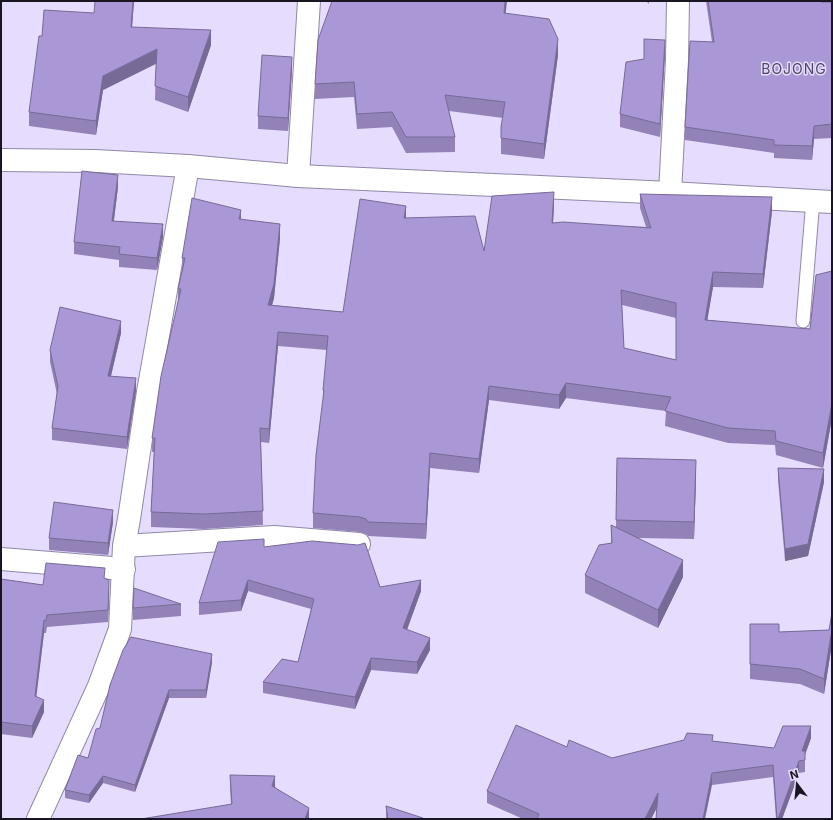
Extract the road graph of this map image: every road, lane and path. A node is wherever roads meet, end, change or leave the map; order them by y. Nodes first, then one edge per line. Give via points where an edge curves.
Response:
1 (309, 1) edge
2 (678, 1) edge
3 (1, 160) edge
4 (188, 166) junction
5 (298, 176) junction
6 (670, 193) junction
7 (822, 201) edge
8 (804, 321) dead end
9 (359, 544) edge
10 (124, 546) junction
11 (1, 559) edge
12 (124, 569) junction
13 (38, 819) edge

1 - 5 street
2 - 6 street
3 - 4 street via 95,161
4 - 5 street
4 - 10 street
5 - 6 street
6 - 7 street
7 - 8 lane
9 - 10 street via 274,537
10 - 12 street
11 - 12 street
12 - 13 street via 120,629 99,686

